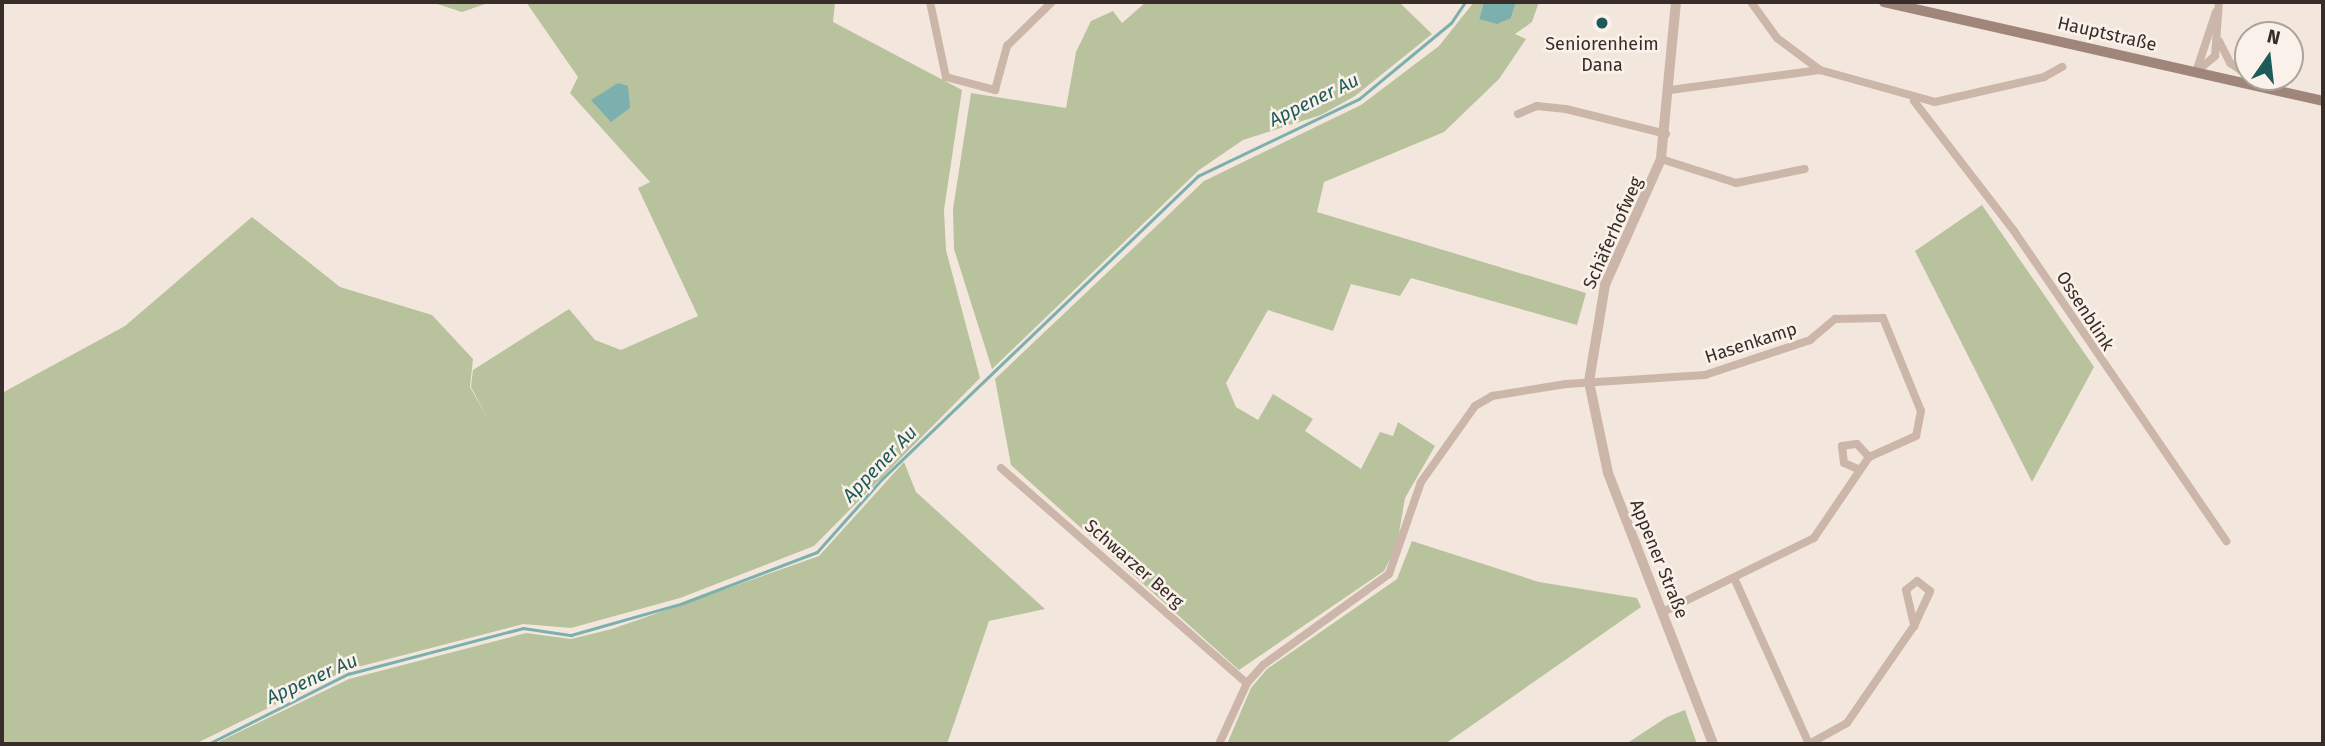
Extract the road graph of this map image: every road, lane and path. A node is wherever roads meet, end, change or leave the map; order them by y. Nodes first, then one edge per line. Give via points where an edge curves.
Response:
1 (930, 2) edge
2 (1052, 2) edge
3 (1676, 2) edge
4 (1751, 2) edge
5 (1884, 2) edge
6 (2219, 4) edge
7 (2219, 40) junction
8 (2234, 66) edge
9 (2062, 67) dead end
10 (1820, 70) junction
11 (2196, 72) junction
12 (1670, 90) junction
13 (2279, 92) joint
14 (1914, 101) junction
15 (2323, 101) edge
16 (1518, 114) dead end
17 (1666, 134) junction
18 (1661, 159) junction
19 (1805, 169) dead end
20 (1589, 382) junction
21 (1869, 457) junction
22 (1001, 468) dead end
23 (1860, 470) junction
24 (2226, 541) dead end
25 (1735, 580) junction
26 (1663, 612) junction
27 (1914, 625) junction
28 (1247, 682) junction
29 (1219, 744) edge
30 (1713, 744) edge
31 (1809, 744) edge

1 - 2 street via 946,77 995,90 1007,46
3 - 12 street, Schäferhofweg
4 - 10 street via 1777,37
5 - 11 main road, Hauptstraße
6 - 7 street
6 - 11 street
7 - 8 street
7 - 11 street via 2211,64
9 - 14 street via 2044,77 1935,102
10 - 12 street
10 - 14 street
11 - 13 main road, Hauptstraße
12 - 17 street, Schäferhofweg
13 - 15 main road, Hauptstraße
14 - 24 street, Ossenblink via 2014,231
16 - 17 street via 1537,106 1566,109
17 - 18 street, Schäferhofweg
18 - 19 street via 1736,183
18 - 20 street, Schäferhofweg via 1605,285
20 - 21 street, Hasenkamp via 1705,375 1810,341 1835,319 1875,315 1889,325 1922,422 1906,443
20 - 26 street, Appener Straße via 1600,447
20 - 28 street via 1492,396 1475,406 1421,482 1389,575
21 - 23 street
21 - 23 street via 1857,444 1842,446 1844,463
22 - 28 street, Schwarzer Berg
23 - 25 street via 1814,538
25 - 26 street
25 - 31 street
26 - 30 street, Appener Straße
27 - 27 street via 1930,591 1917,581 1906,590
27 - 31 street via 1847,723
28 - 29 street

